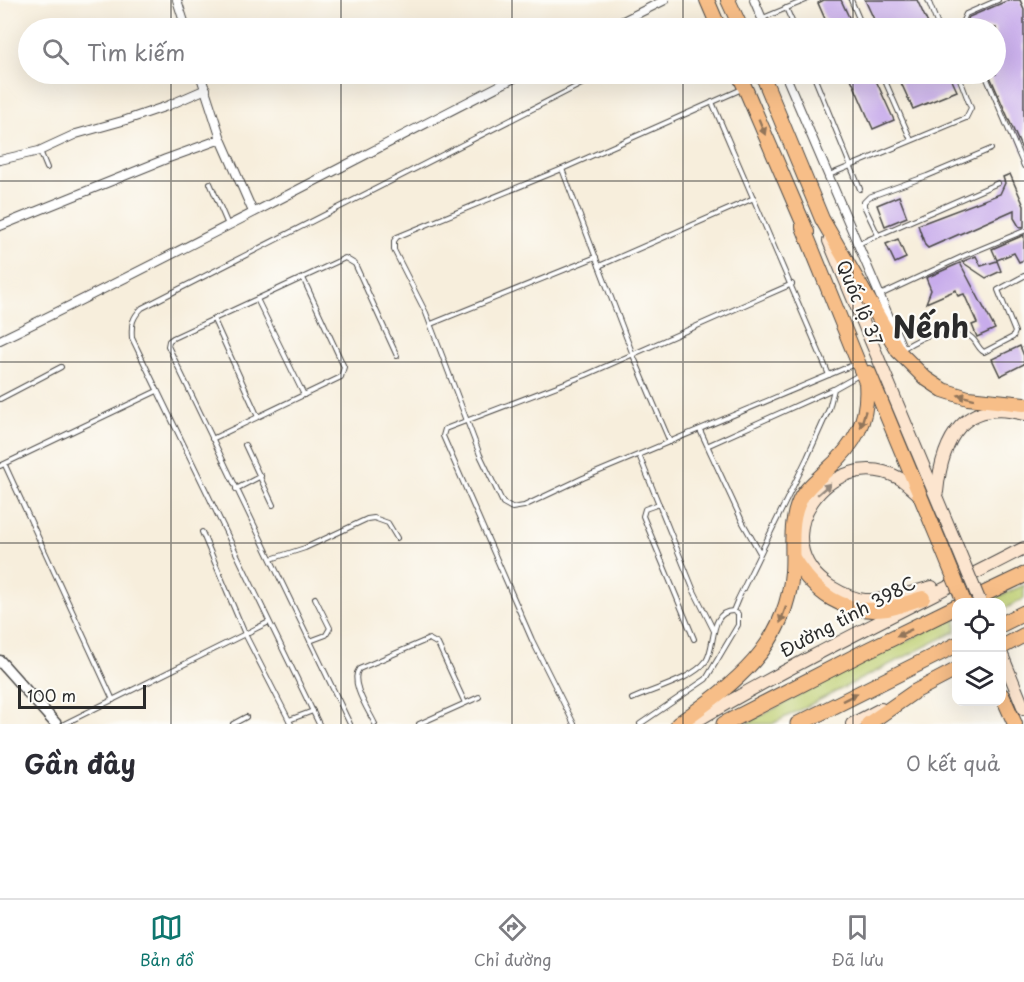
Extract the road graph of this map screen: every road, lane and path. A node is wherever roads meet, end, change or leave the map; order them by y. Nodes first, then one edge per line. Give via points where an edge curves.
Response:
1 (177, 0) edge
2 (665, 0) edge
3 (707, 0) edge
4 (728, 0) edge
5 (754, 0) edge
6 (806, 0) edge
7 (851, 0) edge
8 (928, 0) edge
9 (998, 0) edge
10 (786, 8) junction
11 (183, 18) edge
12 (629, 18) edge
13 (715, 18) edge
14 (736, 18) edge
15 (762, 18) joint
16 (790, 18) edge
17 (859, 18) edge
18 (935, 18) edge
19 (964, 18) edge
20 (204, 84) edge
21 (503, 84) edge
22 (581, 84) edge
23 (744, 84) edge
24 (750, 84) edge
25 (770, 84) edge
26 (789, 84) edge
27 (817, 84) edge
28 (886, 84) edge
29 (962, 84) edge
30 (989, 84) edge
31 (745, 87) junction
32 (206, 88) junction
33 (712, 102) junction
34 (221, 139) junction
35 (911, 140) junction
36 (991, 149) dead end
37 (39, 151) junction
38 (0, 160) edge
39 (852, 165) junction
40 (1024, 166) edge
41 (46, 168) dead end
42 (562, 169) junction
43 (829, 175) junction
44 (210, 183) dead end
45 (998, 183) dead end
46 (860, 189) dead end
47 (754, 198) junction
48 (253, 212) junction
49 (822, 219) junction
50 (229, 225) junction
51 (0, 226) edge
52 (803, 227) junction
53 (1024, 231) edge
54 (878, 235) junction
55 (858, 244) junction
56 (596, 257) junction
57 (599, 266) junction
58 (1024, 276) edge
59 (303, 278) junction
60 (792, 284) junction
61 (879, 295) junction
62 (258, 299) junction
63 (214, 320) junction
64 (430, 324) junction
65 (0, 340) edge
66 (903, 348) junction
67 (633, 355) junction
68 (397, 356) dead end
69 (911, 364) junction
70 (61, 367) dead end
71 (860, 368) junction
72 (830, 375) junction
73 (834, 389) junction
74 (157, 391) junction
75 (304, 395) junction
76 (0, 399) edge
77 (1024, 404) edge
78 (1024, 414) edge
79 (258, 417) junction
80 (467, 420) junction
81 (700, 430) junction
82 (212, 439) junction
83 (670, 442) junction
84 (245, 445) dead end
85 (709, 445) junction
86 (639, 455) junction
87 (3, 466) edge
88 (261, 476) junction
89 (237, 489) junction
90 (920, 496) junction
91 (937, 496) junction
92 (659, 504) junction
93 (273, 505) dead end
94 (202, 532) dead end
95 (397, 538) dead end
96 (949, 546) junction
97 (1024, 546) edge
98 (760, 553) junction
99 (793, 558) junction
100 (271, 560) junction
101 (1024, 575) edge
102 (956, 581) junction
103 (315, 598) dead end
104 (923, 598) junction
105 (964, 598) edge
106 (976, 598) edge
107 (977, 598) edge
108 (952, 609) edge
109 (733, 612) junction
110 (1024, 613) edge
111 (269, 622) junction
112 (1006, 622) edge
113 (714, 631) junction
114 (245, 634) junction
115 (1024, 635) edge
116 (694, 639) dead end
117 (310, 640) junction
118 (1006, 645) edge
119 (952, 647) edge
120 (1, 666) edge
121 (1006, 666) edge
122 (952, 673) edge
123 (479, 696) dead end
124 (632, 699) dead end
125 (113, 700) junction
126 (465, 703) junction
127 (1006, 705) edge
128 (1024, 709) edge
129 (313, 711) junction
130 (246, 717) dead end
131 (290, 722) edge
132 (860, 723) edge
133 (56, 724) edge
134 (64, 724) edge
135 (232, 724) edge
136 (319, 724) edge
137 (350, 724) edge
138 (375, 724) edge
139 (419, 724) edge
140 (574, 724) edge
141 (640, 724) edge
142 (678, 724) edge
143 (691, 724) edge
144 (724, 724) edge
145 (798, 724) edge
146 (1014, 724) edge

1 - 11 street
2 - 12 street
3 - 13 highway
4 - 14 highway
5 - 15 street
6 - 10 lane
7 - 17 lane
8 - 18 lane
9 - 19 lane
10 - 15 lane
10 - 16 lane
20 - 32 street
21 - 48 street
22 - 74 lane via 142,308 131,324 132,338
23 - 31 highway, Quốc lộ 37
24 - 31 lane
25 - 49 highway, Quốc lộ 37
26 - 43 street
27 - 39 lane
28 - 35 lane
29 - 35 lane via 971,108 966,118
30 - 40 lane
31 - 33 lane
31 -> 52 highway, Quốc lộ 37
32 - 34 street
32 - 37 street
33 - 42 lane
33 - 47 lane
34 - 48 street
34 - 51 street
35 - 39 lane
36 - 54 lane via 869,198 864,206
37 - 38 street
37 - 41 lane
39 - 43 lane
39 - 46 lane
42 - 56 lane
42 - 64 lane via 397,237 394,250
43 - 55 street
44 - 50 lane
45 - 54 lane
47 - 57 lane
47 - 60 lane
48 - 50 street
49 - 69 highway, Quốc lộ 37 via 898,351
49 - 91 main road
50 - 65 street
52 - 71 highway
52 - 90 highway, Quốc lộ 37 via 817,248
53 - 61 lane
54 - 55 lane
55 - 61 street
56 - 57 lane
56 - 64 lane
57 - 67 lane
58 - 66 lane via 998,290 1015,332 1013,337 984,352 968,336 936,332
59 - 62 lane
59 - 68 lane via 345,258 355,264
59 - 75 lane via 344,367 341,377
60 - 67 lane
60 - 72 lane
61 - 66 street
62 - 63 lane
62 - 75 lane
63 - 79 lane
63 - 82 lane via 173,338 168,346
64 - 80 lane
66 - 69 street
67 - 80 lane
67 - 83 lane
77 -> 69 highway, Quốc lộ 37 via 968,398 943,390
70 - 76 lane
71 - 72 lane
71 - 73 lane
71 -> 99 highway via 866,382 864,420 855,438 803,495 794,515
72 - 81 lane
73 - 85 lane
73 - 98 lane
74 - 87 lane
74 - 111 lane
75 - 79 lane
78 - 91 main road via 990,410 970,417 944,451
79 - 82 lane
80 - 86 lane via 503,503 512,508
80 - 140 lane via 445,429 443,436 532,640
81 - 83 lane
81 - 85 lane
82 - 89 lane
83 - 86 lane
84 - 88 lane
85 - 98 lane
86 - 92 lane
87 - 125 lane
88 - 89 lane
88 - 93 lane
89 - 100 lane
90 - 96 highway, Quốc lộ 37
102 -> 90 main road via 886,599 864,600 844,595 825,582 803,556 803,518 812,500 839,477 857,470 878,471 899,478
91 - 96 main road
92 - 113 lane
92 - 116 lane via 645,509 643,516
94 - 114 lane
95 - 100 lane via 388,523 367,519
96 - 105 highway, Quốc lộ 37, bridge
96 - 107 main road, bridge
97 - 102 main road, Đường tỉnh 398C
98 - 109 lane
99 - 104 highway via 815,588 837,603 887,609
99 -> 142 highway via 790,590 777,632 740,676
100 - 117 lane
101 - 106 highway
102 - 104 main road, Đường tỉnh 398C
103 - 117 lane via 330,627 326,635
104 - 143 main road, Đường tỉnh 398C
108 -> 144 highway
109 - 113 lane via 719,619
109 - 141 lane via 738,614 738,625 706,678
110 - 112 highway
111 - 114 lane
111 - 129 lane
113 - 124 lane via 711,653 698,671
114 - 125 lane
114 - 131 lane
115 - 118 highway
117 - 137 lane
145 -> 119 highway
120 - 133 street
121 - 128 main road
122 - 132 highway
123 - 126 lane
125 - 134 lane
126 - 138 lane via 438,644 429,639 356,673 355,682
126 - 139 lane
127 - 146 highway
129 - 131 lane
129 - 136 lane
130 - 135 lane

